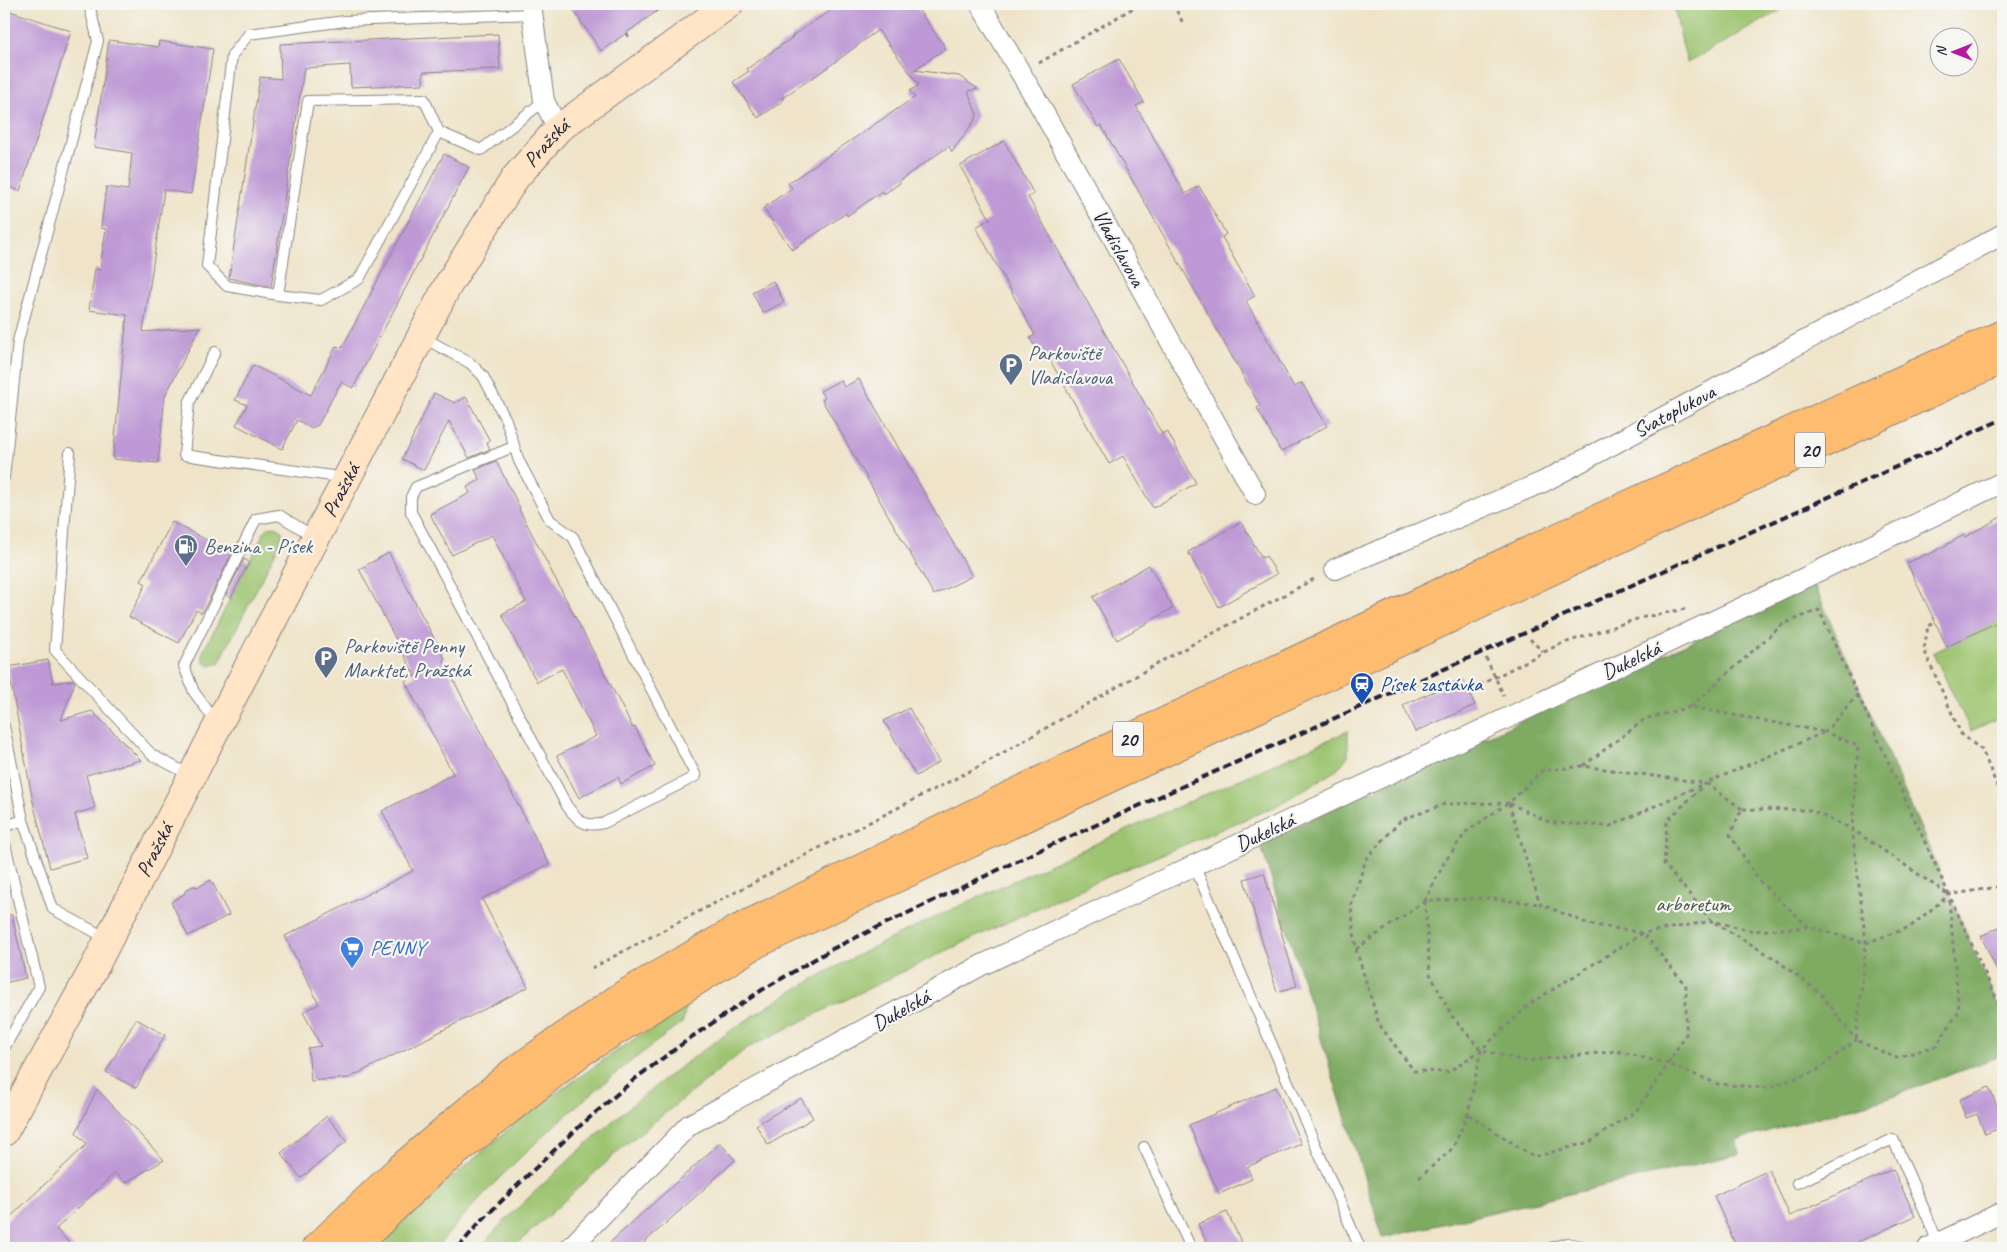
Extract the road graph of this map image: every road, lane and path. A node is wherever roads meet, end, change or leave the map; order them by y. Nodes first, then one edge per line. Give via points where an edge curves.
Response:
1 (89, 4) edge
2 (729, 4) edge
3 (980, 4) edge
4 (1140, 4) edge
5 (1173, 4) edge
6 (531, 9) edge
7 (1183, 23) dead end
8 (627, 33) dead end
9 (629, 39) dead end
10 (1034, 66) dead end
11 (544, 101) junction
12 (558, 129) junction
13 (439, 132) junction
14 (2003, 234) edge
15 (278, 295) junction
16 (2003, 334) edge
17 (422, 336) junction
18 (215, 352) dead end
19 (2003, 359) edge
20 (513, 447) junction
21 (70, 453) dead end
22 (4, 478) edge
23 (347, 479) junction
24 (2003, 482) edge
25 (1255, 494) dead end
26 (316, 539) junction
27 (1334, 569) joint
28 (1693, 608) dead end
29 (1933, 624) dead end
30 (1530, 639) dead end
31 (1543, 652) junction
32 (1486, 658) dead end
33 (1496, 676) junction
34 (1480, 685) dead end
35 (1858, 694) junction
36 (1690, 707) junction
37 (218, 725) junction
38 (4, 726) edge
39 (1826, 732) junction
40 (1583, 766) junction
41 (193, 776) junction
42 (1706, 783) junction
43 (2003, 800) edge
44 (1509, 803) junction
45 (1742, 809) junction
46 (23, 820) junction
47 (4, 827) edge
48 (1852, 828) junction
49 (4, 840) edge
50 (1194, 866) junction
51 (2003, 886) edge
52 (1949, 895) junction
53 (1425, 901) junction
54 (1540, 904) junction
55 (1712, 921) junction
56 (1809, 927) junction
57 (1643, 933) junction
58 (109, 939) junction
59 (1866, 943) junction
60 (1356, 949) junction
61 (592, 968) dead end
62 (2003, 1014) edge
63 (1856, 1040) junction
64 (4, 1048) edge
65 (1481, 1050) junction
66 (1668, 1064) junction
67 (1468, 1114) junction
68 (4, 1132) edge
69 (1144, 1147) dead end
70 (1418, 1178) dead end
71 (1797, 1183) dead end
72 (2003, 1212) edge
73 (1933, 1246) edge
74 (316, 1248) edge
75 (353, 1248) edge
76 (570, 1248) edge
77 (1191, 1248) edge
78 (1360, 1248) edge
79 (1550, 1248) edge
80 (1590, 1248) edge

1 - 22 lane via 98,41 18,341
2 - 12 street, Pražská
3 - 25 street, Vladislavova via 1040,104
4 - 10 path
5 - 7 path
6 - 11 street
6 - 15 lane via 346,21 249,34 232,55 206,266 227,286
8 - 9 path
11 - 12 street
11 - 13 lane via 481,150
12 - 17 street, Pražská via 505,193 448,285
13 - 15 lane via 359,279 321,300
13 - 15 lane via 424,99 308,100
14 - 27 street, Svatoplukova via 1543,482
16 - 74 highway, 20 via 1599,518 1078,763 734,931 623,995 513,1072 398,1170
17 - 20 lane via 470,363 483,376 506,420
17 - 23 street, Pražská
18 - 23 lane via 189,403 184,455
19 - 75 highway, 20 via 756,944 580,1053 435,1169
20 - 20 lane via 550,520 573,537 696,776 593,826 576,818 567,806 411,512 411,497 416,487
21 - 41 lane via 55,650 152,755
23 - 26 street, Pražská
24 - 50 street, Dukelská
26 - 37 street, Pražská
26 - 37 lane via 279,515 256,519 184,666 194,692
27 - 61 path via 1167,658 980,766
28 - 31 path via 1640,618
29 - 43 path via 1928,626 1924,650 1961,734 1982,750
30 - 31 path
31 - 33 path
32 - 33 path
33 - 34 path
35 - 36 path via 1819,610 1783,624
35 - 39 path
35 - 52 path
36 - 39 path
36 - 40 path via 1644,719
37 - 41 street, Pražská
38 - 46 lane
39 - 42 path
39 - 48 path via 1858,746
40 - 42 path
40 - 44 path via 1542,771
41 - 58 street, Pražská
42 - 44 path via 1611,826 1551,823
42 - 45 path
42 - 55 path via 1667,821 1664,864
44 - 53 path via 1466,832 1444,863
44 - 54 path
44 - 60 path via 1445,804 1401,820 1366,859 1351,906
45 - 48 path via 1810,810
45 - 56 path via 1730,835 1760,882
46 - 47 lane
46 - 58 lane via 53,909
48 - 52 path
48 - 59 path
49 - 64 lane via 39,987
50 - 76 street, Dukelská via 980,966 689,1125
50 - 78 lane
51 - 52 path
52 - 59 path via 1910,927
52 - 62 path
52 - 63 path via 1960,1011 1936,1046 1896,1058
53 - 54 path via 1485,898
53 - 60 path
53 - 65 path via 1430,974 1452,1016
54 - 57 path via 1589,924
55 - 56 path via 1753,931
55 - 57 path
55 - 63 path via 1774,958 1821,994
56 - 59 path
57 - 65 path via 1531,1004
57 - 66 path via 1686,986 1686,1034
58 - 68 street, Pražská
59 - 63 path
60 - 65 path via 1379,1024 1414,1071 1448,1072
63 - 66 path via 1816,1071 1768,1088 1718,1084
65 - 66 path via 1525,1061 1617,1051
65 - 67 path
66 - 67 path via 1637,1110 1590,1142 1534,1157
67 - 70 path via 1452,1148
69 - 77 lane
71 - 73 lane via 1893,1139 1927,1216
72 - 73 street
79 - 80 lane via 1568,1243

